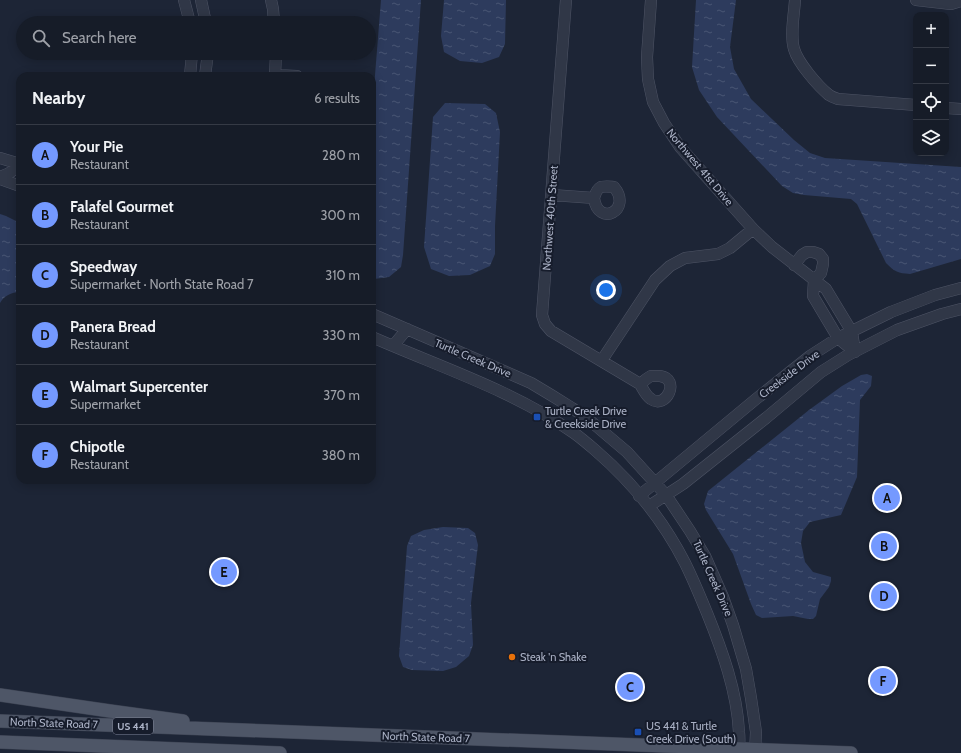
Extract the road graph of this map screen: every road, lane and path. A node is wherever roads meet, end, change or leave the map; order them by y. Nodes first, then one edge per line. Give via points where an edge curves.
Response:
1 (184, 0) edge
2 (201, 0) edge
3 (271, 0) edge
4 (566, 0) edge
5 (651, 0) edge
6 (795, 0) edge
7 (916, 0) edge
8 (961, 1) edge
9 (188, 16) edge
10 (204, 16) edge
11 (273, 16) edge
12 (191, 60) edge
13 (207, 60) edge
14 (276, 60) edge
15 (190, 72) edge
16 (206, 72) edge
17 (275, 72) edge
18 (913, 105) edge
19 (949, 108) edge
20 (961, 109) edge
21 (0, 158) edge
22 (16, 162) edge
23 (16, 167) edge
24 (0, 178) edge
25 (16, 184) edge
26 (552, 195) junction
27 (594, 198) dead end
28 (753, 229) junction
29 (794, 265) junction
30 (814, 280) junction
31 (961, 288) edge
32 (833, 302) junction
33 (821, 309) junction
34 (961, 309) edge
35 (376, 316) edge
36 (407, 329) junction
37 (852, 332) junction
38 (838, 338) junction
39 (376, 339) edge
40 (393, 346) junction
41 (855, 352) junction
42 (602, 360) junction
43 (640, 384) dead end
44 (655, 482) junction
45 (666, 495) junction
46 (639, 496) junction
47 (649, 506) junction
48 (0, 695) edge
49 (0, 721) edge
50 (266, 731) junction
51 (0, 742) edge
52 (739, 751) edge
53 (755, 751) edge
54 (257, 753) edge
55 (280, 753) edge
56 (851, 753) edge

1 - 9 street
2 - 10 street
3 - 11 street
4 - 26 street, Northwest 40th Street
5 - 28 street, Northwest 41st Drive via 647,57 653,102 680,147
6 - 18 street via 792,38 797,58 830,96 838,99
7 - 8 street via 951,4
12 - 15 street
13 - 16 street
14 - 17 street
19 - 20 street
21 - 22 street
23 - 24 street
24 - 25 street
26 - 27 street
26 - 42 street, Northwest 40th Street via 542,315 545,324 551,330
28 - 29 street, Northwest 41st Drive
28 - 42 street via 730,248 718,254 685,258 670,266 655,280
29 - 30 street, Northwest 41st Drive
29 - 30 street via 807,252 819,254 823,258 823,264 821,273
30 - 32 street, Northwest 41st Drive via 826,289
30 - 33 street via 813,296
31 - 37 street, Creekside Drive via 891,312
32 - 33 street
32 - 37 street, Northwest 41st Drive
33 - 38 street
34 - 41 street, Creekside Drive via 897,330
35 - 36 street, Turtle Creek Drive
36 - 40 street
36 - 44 street, Turtle Creek Drive via 530,383 572,408 627,452
37 - 38 street, Creekside Drive
37 - 41 street, Northwest 41st Drive
38 - 41 street
38 - 44 street, Creekside Drive via 804,361
39 - 40 street, Turtle Creek Drive
40 - 46 street, Turtle Creek Drive via 495,389 575,433 611,465
41 - 45 street, Creekside Drive via 822,372
42 - 43 street, Northwest 40th Street
44 - 45 street, Turtle Creek Drive
44 - 46 street, Creekside Drive
45 - 47 street, Creekside Drive
45 - 53 street, Turtle Creek Drive via 705,556 733,625 746,669 756,732
46 - 47 street, Turtle Creek Drive
47 - 52 street, Turtle Creek Drive via 685,562 715,633 733,690
48 - 50 main road
49 - 50 main road, North State Road 7 / US 441
50 - 52 main road, North State Road 7 / US 441
51 - 54 main road, North State Road 7 / US 441
52 - 53 main road, North State Road 7 / US 441
53 - 56 main road, North State Road 7 / US 441
54 - 55 main road, North State Road 7 / US 441

